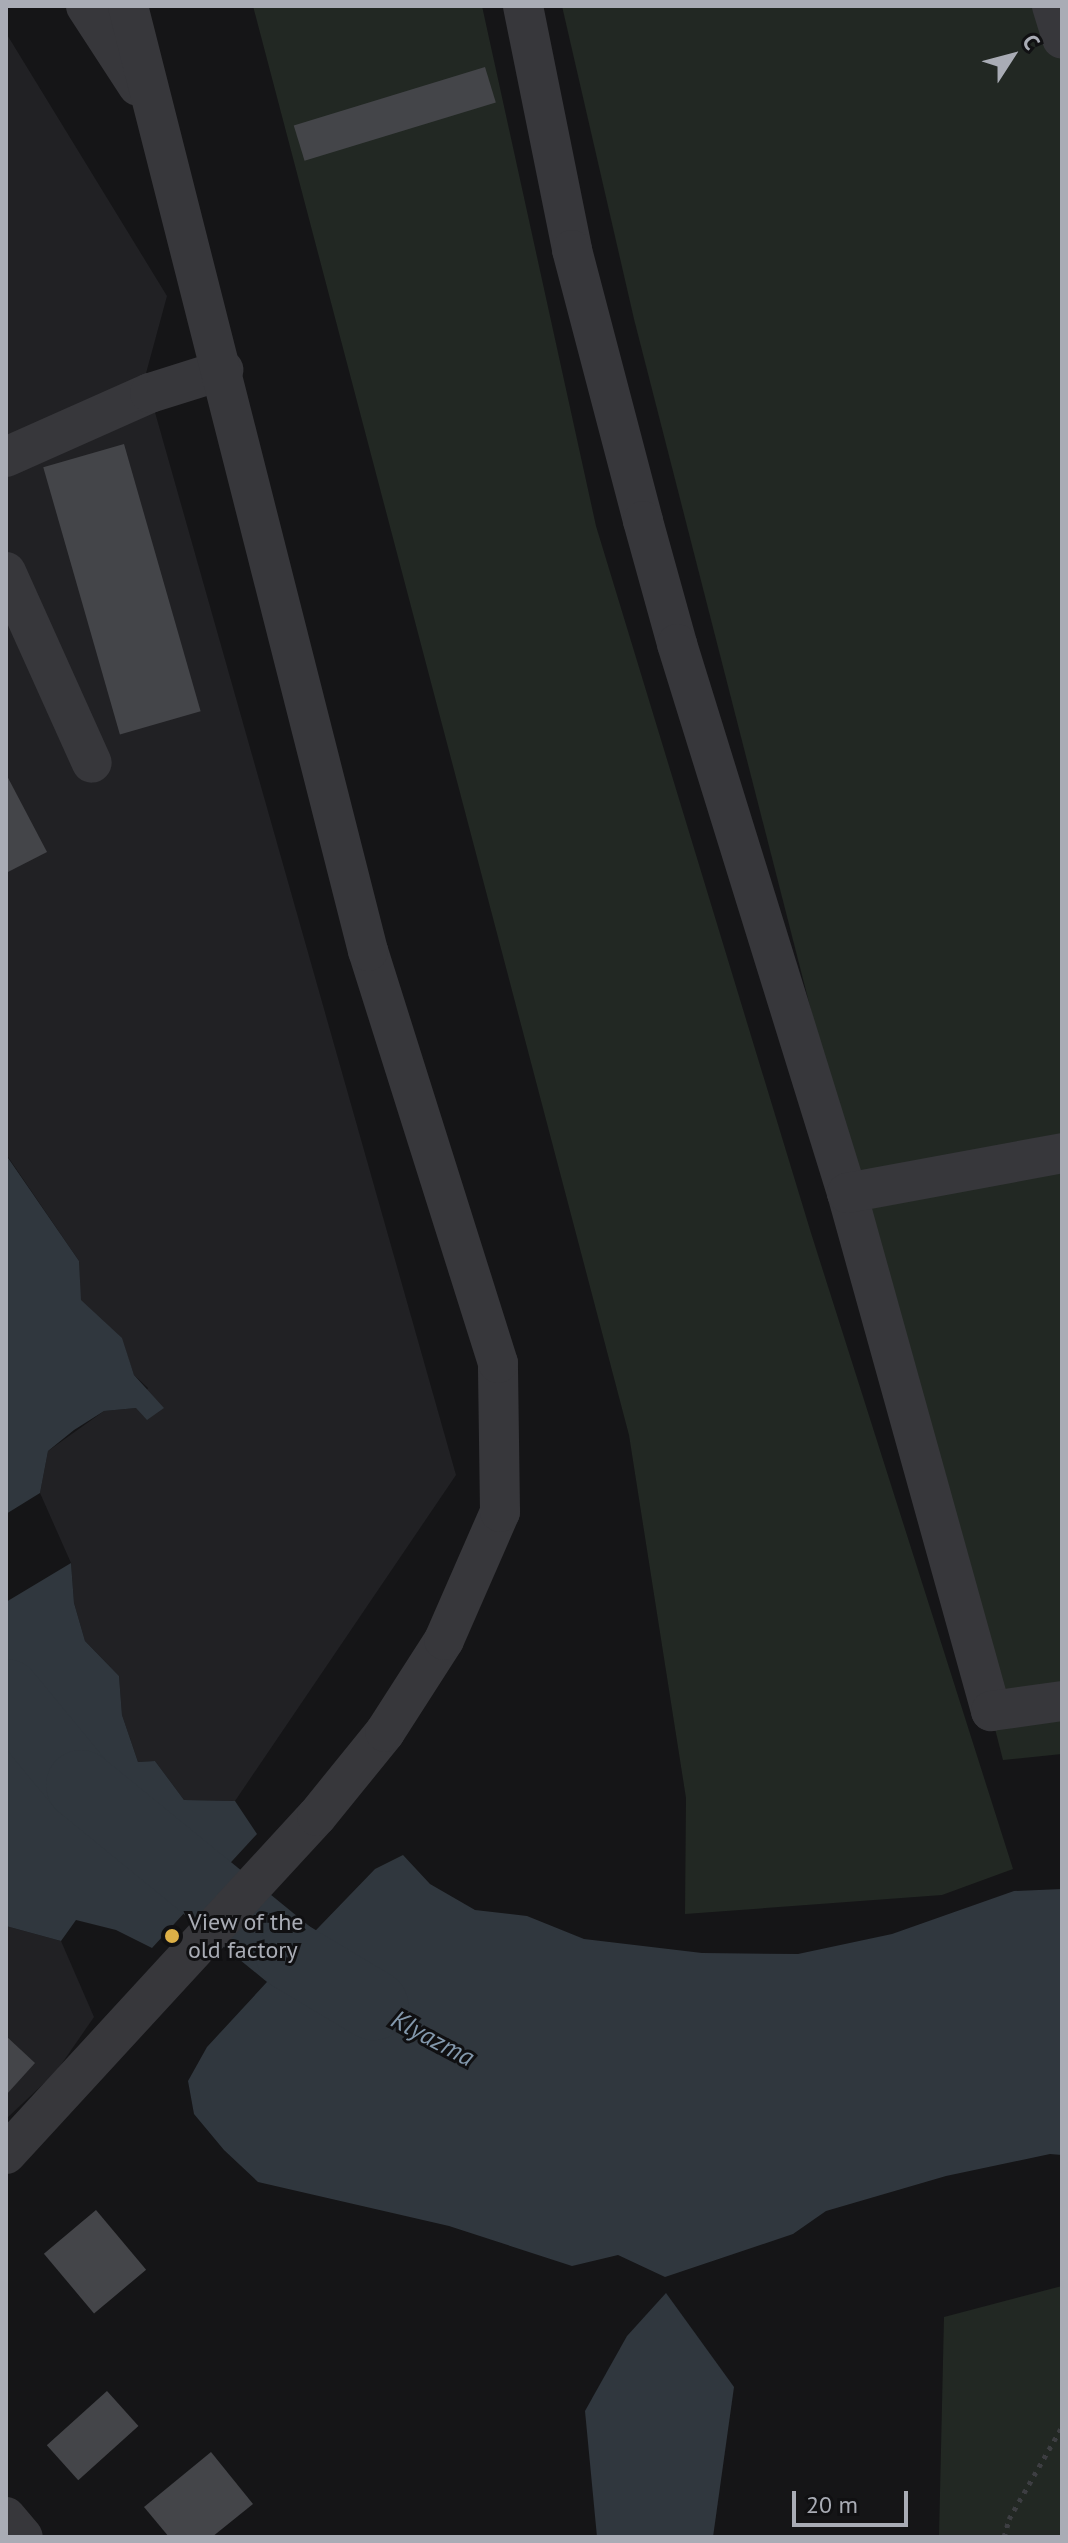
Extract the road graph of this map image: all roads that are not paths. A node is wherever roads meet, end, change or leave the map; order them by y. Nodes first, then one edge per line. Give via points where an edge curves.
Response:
1 (86, 6) edge
2 (128, 6) edge
3 (523, 6) edge
4 (1052, 6) edge
5 (1062, 39) edge
6 (157, 115) junction
7 (223, 370) junction
8 (6, 457) edge
9 (6, 572) edge
10 (92, 763) dead end
11 (1062, 1153) edge
12 (847, 1193) junction
13 (1062, 1701) edge
14 (6, 2154) edge
15 (6, 2517) edge
16 (23, 2537) edge

1 - 6 street
2 - 6 street
3 - 12 street via 572,250 643,521
4 - 5 street
6 - 7 street
7 - 8 street via 150,393
7 - 14 street via 368,951 498,1363 500,1512 444,1640 385,1732 317,1816 156,1992 88,2048
9 - 10 street
11 - 12 street
12 - 13 street via 991,1711
15 - 16 street

